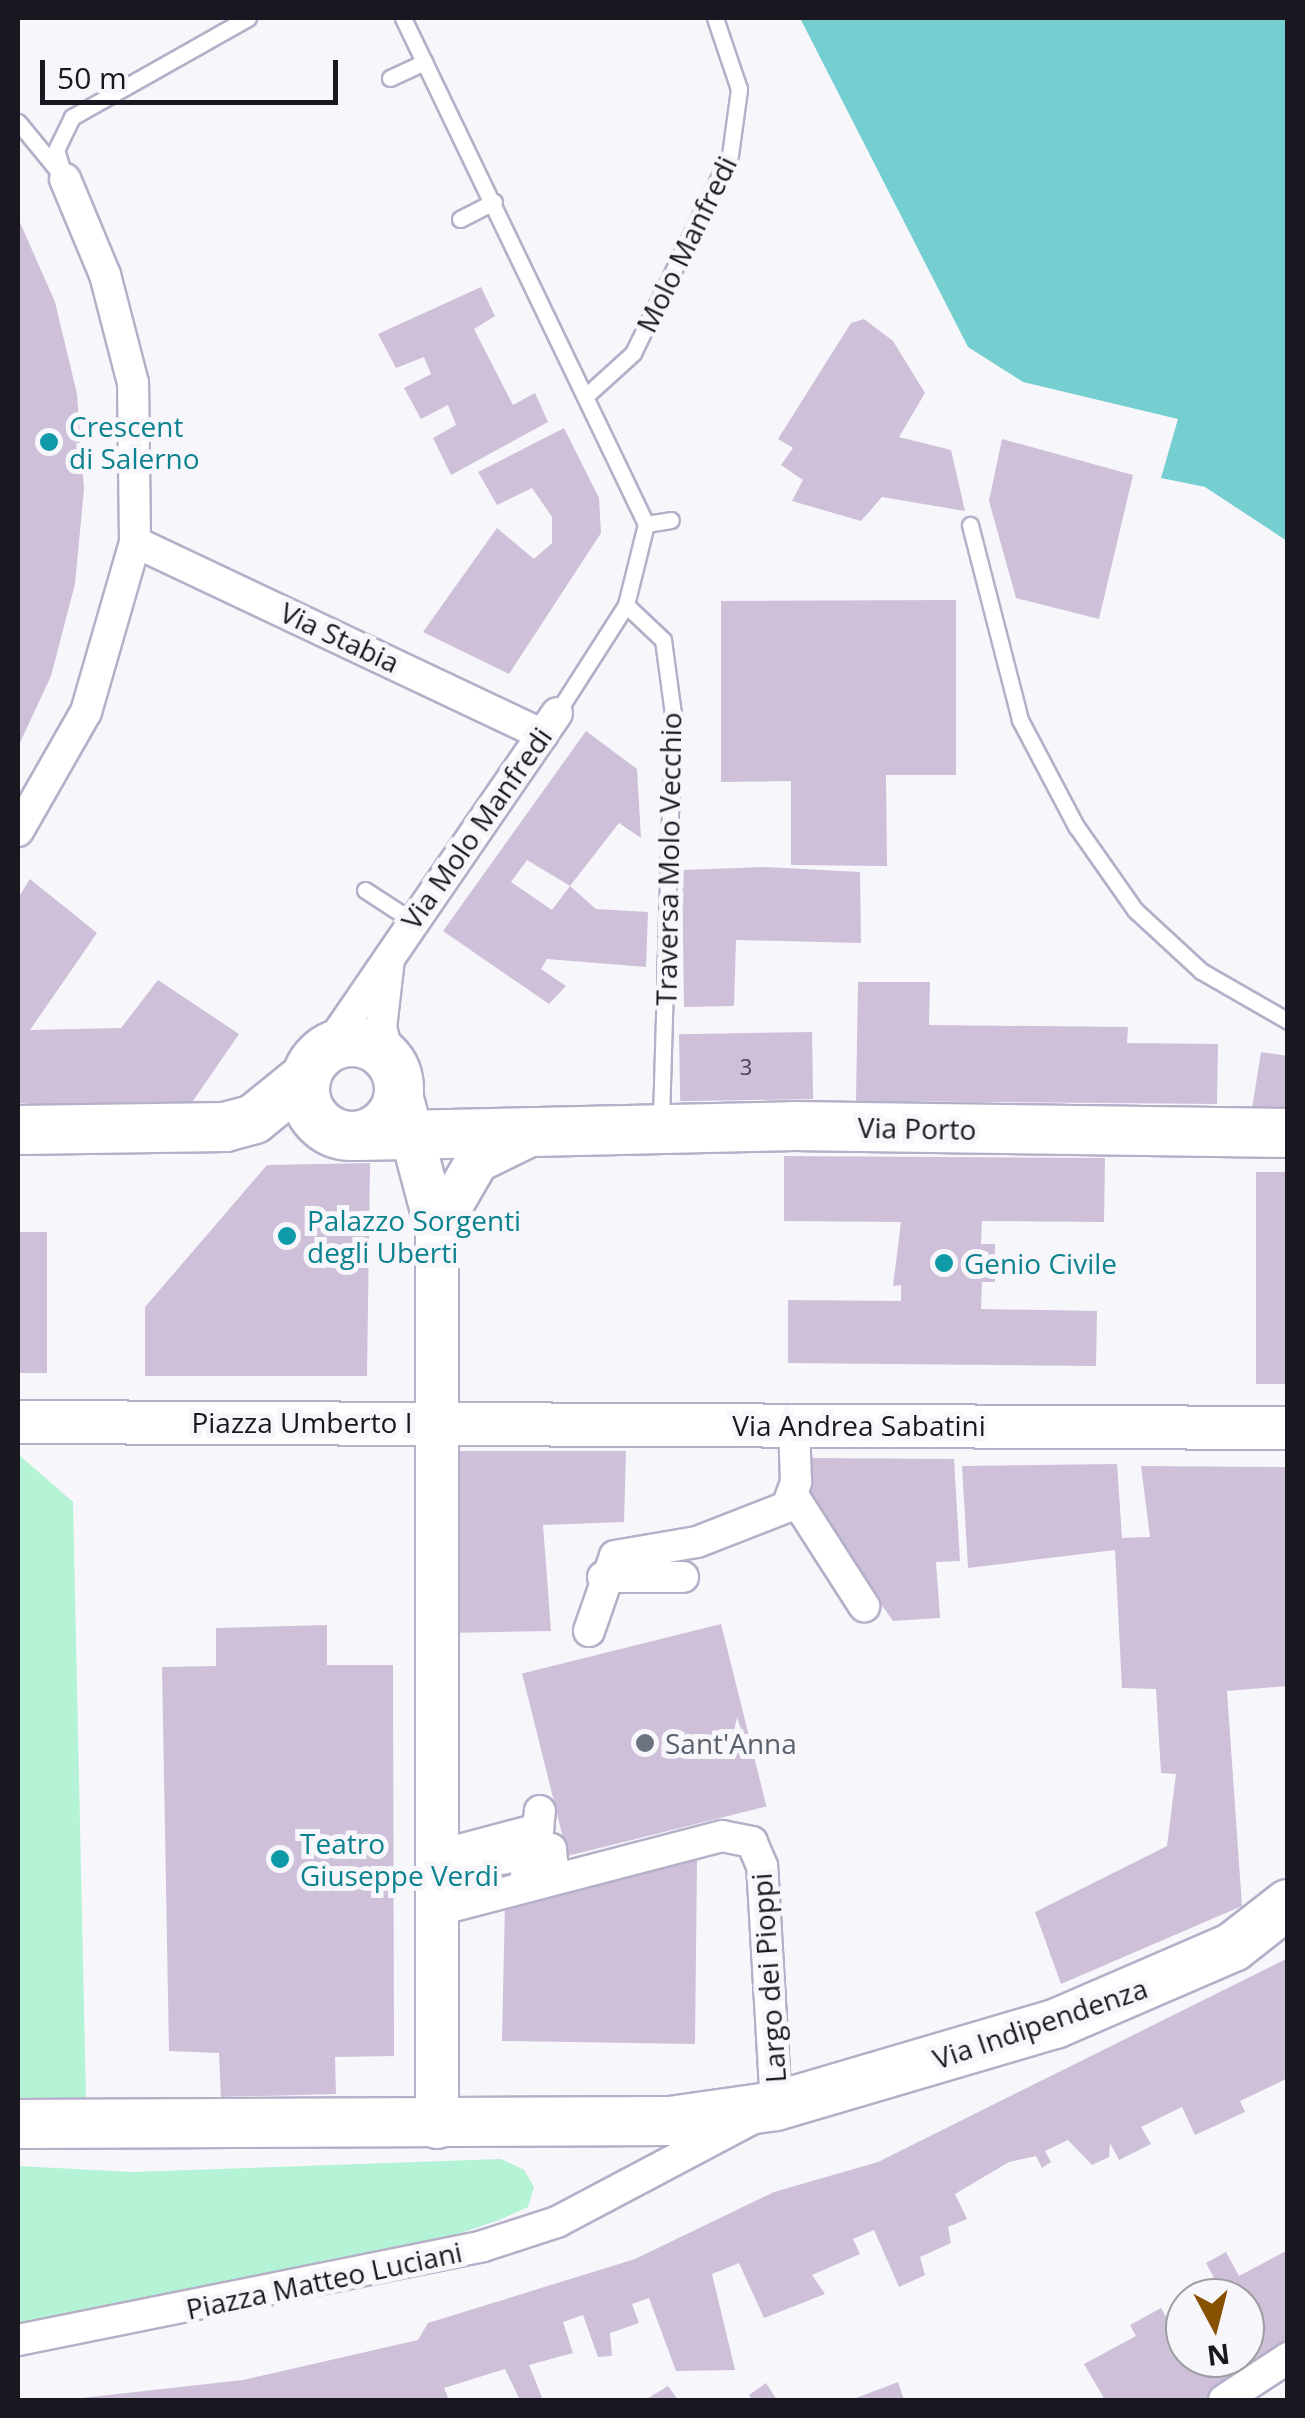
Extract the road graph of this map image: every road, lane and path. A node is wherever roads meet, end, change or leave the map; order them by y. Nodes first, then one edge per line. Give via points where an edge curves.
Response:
1 (248, 18) edge
2 (404, 18) edge
3 (715, 18) edge
4 (425, 62) junction
5 (390, 78) dead end
6 (18, 122) edge
7 (65, 179) junction
8 (494, 202) junction
9 (460, 219) dead end
10 (588, 394) junction
11 (671, 520) dead end
12 (646, 524) junction
13 (970, 525) dead end
14 (135, 542) junction
15 (626, 605) junction
16 (550, 724) junction
17 (18, 831) edge
18 (365, 890) dead end
19 (402, 931) junction
20 (1288, 1021) edge
21 (317, 1063) junction
22 (394, 1072) junction
23 (660, 1128) junction
24 (18, 1130) edge
25 (547, 1130) junction
26 (1288, 1134) edge
27 (359, 1136) junction
28 (407, 1140) junction
29 (436, 1230) junction
30 (18, 1422) edge
31 (431, 1422) junction
32 (794, 1424) junction
33 (1288, 1428) edge
34 (794, 1497) junction
35 (604, 1577) junction
36 (683, 1578) dead end
37 (864, 1606) dead end
38 (589, 1631) dead end
39 (540, 1811) dead end
40 (435, 1903) junction
41 (1288, 1904) edge
42 (776, 2106) junction
43 (591, 2123) junction
44 (18, 2124) edge
45 (437, 2126) junction
46 (621, 2188) junction
47 (18, 2340) edge
48 (1288, 2358) edge
49 (1224, 2400) edge

1 - 7 lane via 72,117 56,150
2 - 4 lane
3 - 10 lane, Molo Manfredi via 738,89 730,155 633,353
4 - 5 lane
4 - 8 lane
6 - 7 lane
7 - 14 street via 126,351 138,455
8 - 9 lane
8 - 10 lane
10 - 12 lane
11 - 12 lane
12 - 15 lane
13 - 20 lane via 1020,720 1076,826 1135,910 1201,971
14 - 16 street, Via Stabia
14 - 17 street via 86,712
15 - 16 lane
15 - 23 lane, Traversa Molo Vecchio via 662,640 673,714
16 - 19 street, Via Molo Manfredi
18 - 19 lane
19 - 21 street, Via Molo Manfredi
19 - 22 street, Via Molo Manfredi via 382,1006
21 - 22 main road via 354,1042
21 - 24 main road via 254,1119 225,1127
21 - 27 main road via 307,1103 321,1125
22 - 25 main road, Via Porto via 459,1114
22 - 27 main road via 388,1121
22 - 28 main road
23 - 25 main road, Via Porto
23 - 26 main road, Via Porto
25 - 28 main road, Via Porto
25 - 29 main road via 477,1162
27 - 28 main road, Via Porto
28 - 29 main road
29 - 31 main road
30 - 31 main road, Piazza Umberto I
31 - 32 main road, Via Andrea Sabatini
31 - 40 main road, Piazza Umberto I
32 - 33 main road, Via Andrea Sabatini
32 - 34 street
34 - 35 street via 697,1542 615,1556
34 - 37 street
35 - 36 street
35 - 38 street
39 - 40 street via 538,1829 463,1848 466,1866 551,1849 554,1869
40 - 42 street, Largo dei Pioppi via 742,1838 762,1866
40 - 45 main road, Piazza Umberto I
41 - 42 main road, Via Indipendenza via 1233,1947 1055,2024
42 - 43 main road
42 - 46 street, Piazza Matteo Luciani
43 - 45 main road
43 - 46 street via 627,2134 639,2148 637,2172
44 - 45 main road
46 - 47 street, Piazza Matteo Luciani via 483,2246
48 - 49 street

